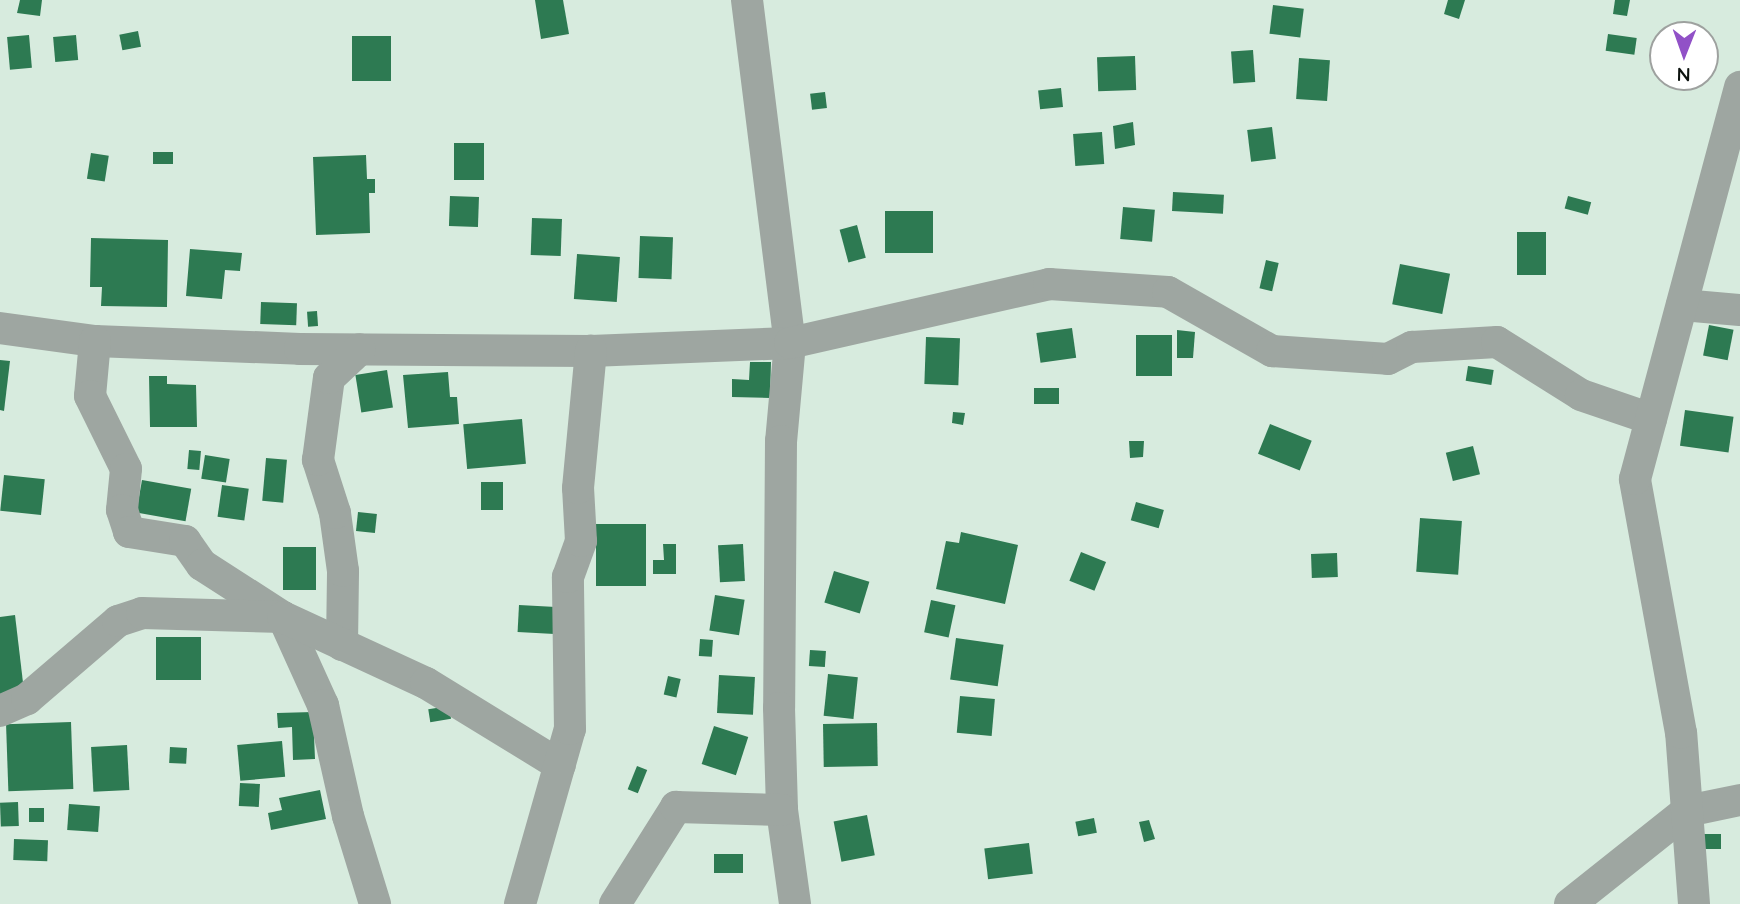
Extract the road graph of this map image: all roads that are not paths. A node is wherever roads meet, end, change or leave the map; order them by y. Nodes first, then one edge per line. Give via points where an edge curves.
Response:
1 (747, 0) edge
2 (1740, 88) edge
3 (1682, 305) junction
4 (1740, 310) edge
5 (0, 328) edge
6 (95, 341) junction
7 (790, 344) junction
8 (360, 349) junction
9 (591, 351) junction
10 (1651, 419) junction
11 (283, 617) junction
12 (342, 645) junction
13 (0, 711) edge
14 (560, 765) junction
15 (1740, 800) edge
16 (782, 810) junction
17 (1687, 811) junction
18 (375, 904) edge
19 (520, 904) edge
20 (615, 904) edge
21 (795, 904) edge
22 (1570, 904) edge
23 (1694, 904) edge

1 - 7 street
2 - 3 street
3 - 4 street
3 - 10 street
5 - 6 street
6 - 8 street
6 - 11 street via 90,396 126,469 122,510 129,532 185,541 202,565
7 - 9 street
7 - 10 street via 1049,284 1168,292 1272,351 1388,359 1412,347 1497,342 1581,395
7 - 16 street via 781,441
8 - 9 street
8 - 12 street via 329,378 318,460 335,513 343,571
9 - 14 street via 578,488 581,541 568,577 570,729
10 - 17 street via 1635,479 1681,733
11 - 12 street
11 - 13 street via 142,613 118,621 27,699
11 - 18 street via 323,705 348,816
12 - 14 street via 426,683
14 - 19 street
15 - 17 street
16 - 20 street via 676,807
16 - 21 street
17 - 22 street
17 - 23 street

